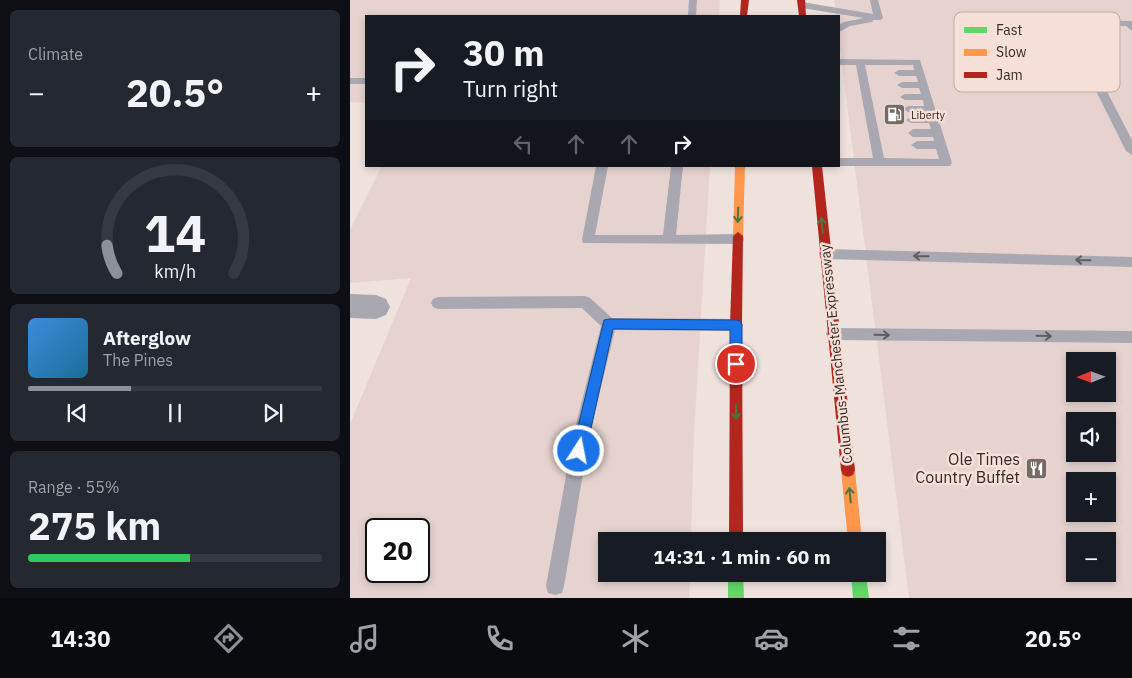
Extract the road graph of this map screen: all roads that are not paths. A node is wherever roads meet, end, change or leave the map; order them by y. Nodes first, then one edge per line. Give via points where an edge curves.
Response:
1 (693, 0) edge
2 (745, 0) edge
3 (874, 0) edge
4 (802, 5) edge
5 (692, 15) edge
6 (744, 15) edge
7 (878, 18) junction
8 (840, 28) edge
9 (840, 62) edge
10 (865, 69) junction
11 (899, 73) dead end
12 (920, 73) junction
13 (350, 81) edge
14 (365, 81) edge
15 (902, 85) dead end
16 (924, 85) junction
17 (1102, 92) edge
18 (905, 97) dead end
19 (927, 97) junction
20 (909, 115) dead end
21 (932, 115) junction
22 (914, 133) dead end
23 (937, 133) junction
24 (916, 145) dead end
25 (941, 145) junction
26 (1132, 151) edge
27 (840, 162) edge
28 (879, 162) junction
29 (602, 167) edge
30 (677, 167) edge
31 (740, 167) edge
32 (817, 167) edge
33 (669, 239) junction
34 (738, 239) junction
35 (825, 254) junction
36 (1132, 262) edge
37 (438, 303) dead end
38 (609, 324) junction
39 (736, 325) junction
40 (833, 334) junction
41 (1132, 337) edge
42 (736, 532) edge
43 (854, 532) edge
44 (736, 582) edge
45 (860, 582) edge
46 (555, 586) dead end
47 (736, 598) edge
48 (861, 598) edge

1 - 5 lane
2 - 6 main road
3 - 7 lane
4 - 7 lane
7 - 8 lane
9 - 10 lane
10 - 12 lane via 918,62
10 - 28 lane via 882,145
11 - 12 lane
12 - 16 lane
13 - 14 lane
15 - 16 lane
16 - 19 lane
17 - 26 lane
18 - 19 lane
19 - 21 lane
20 - 21 lane
21 - 23 lane
22 - 23 lane
23 - 25 lane
24 - 25 lane
25 - 28 lane via 946,163
27 - 28 lane
29 - 33 lane via 588,240
30 - 33 lane
31 -> 34 main road
35 -> 32 main road, Columbus-Manchester Expressway
33 - 34 lane
34 - 39 main road
36 -> 35 lane
35 - 40 main road, Columbus-Manchester Expressway
37 - 38 lane via 586,302
38 - 39 lane
38 - 46 lane via 582,432
39 -> 42 main road
40 -> 41 lane
43 -> 40 main road, Columbus-Manchester Expressway
44 - 47 main road
45 - 48 main road

